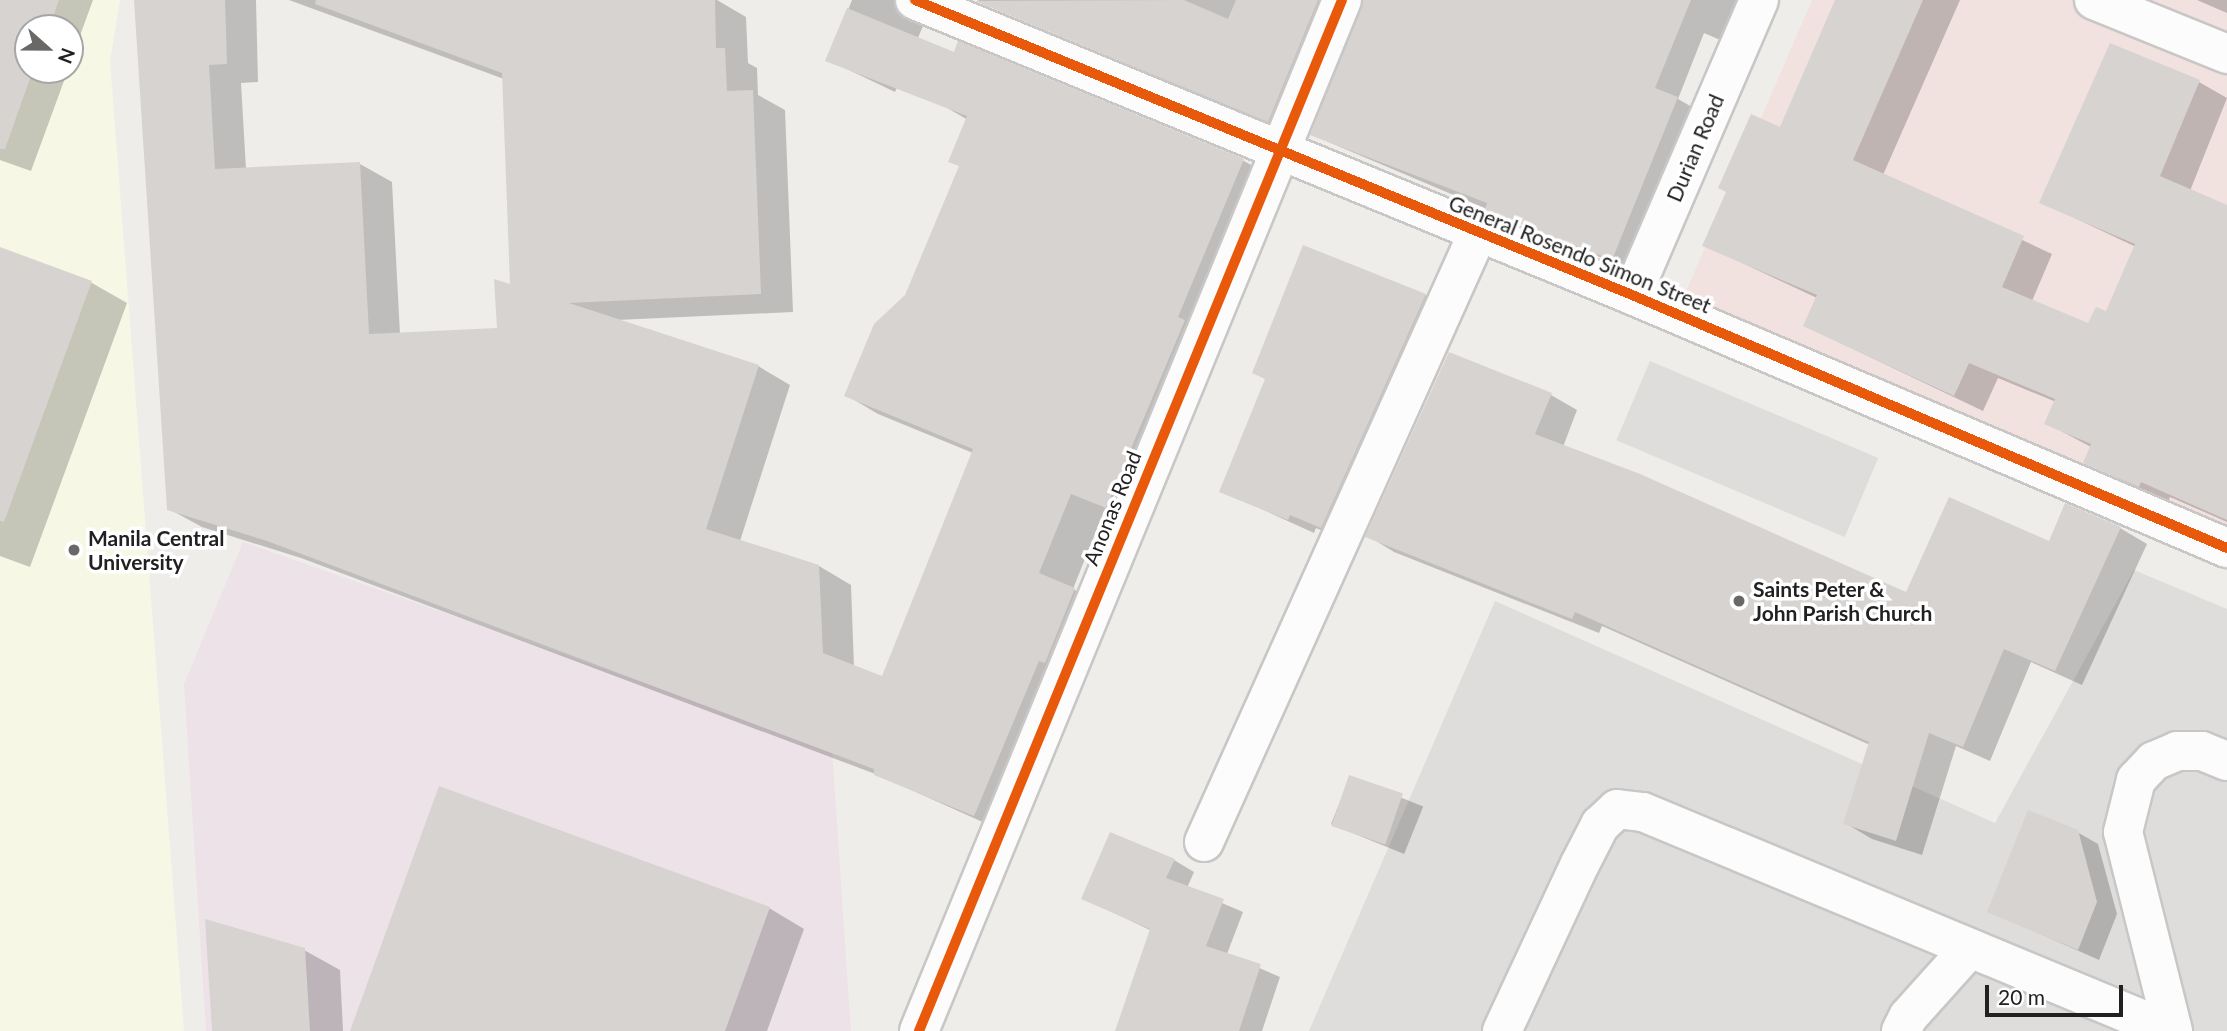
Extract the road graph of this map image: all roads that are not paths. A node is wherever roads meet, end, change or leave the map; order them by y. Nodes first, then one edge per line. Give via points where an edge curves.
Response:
1 (1342, 0) edge
2 (1759, 0) edge
3 (2094, 0) edge
4 (928, 2) edge
5 (2227, 54) edge
6 (1278, 150) junction
7 (1478, 233) junction
8 (1632, 295) junction
9 (2227, 548) edge
10 (2227, 761) edge
11 (1204, 842) dead end
12 (1969, 949) junction
13 (919, 1031) edge
14 (1503, 1031) edge
15 (1901, 1031) edge
16 (2171, 1031) edge

1 - 6 street, Anonas Road
2 - 8 street, Durian Road
3 - 5 street
4 - 6 street, General Rosendo Simon Street
6 - 7 street, General Rosendo Simon Street
6 - 13 street, Anonas Road
7 - 8 street, General Rosendo Simon Street
7 - 11 street
8 - 9 street, General Rosendo Simon Street
10 - 16 street via 2202,751 2177,751 2154,761 2136,780 2123,831
12 - 14 street via 1643,812 1617,809 1600,825
12 - 15 street via 1908,1017
12 - 16 street

